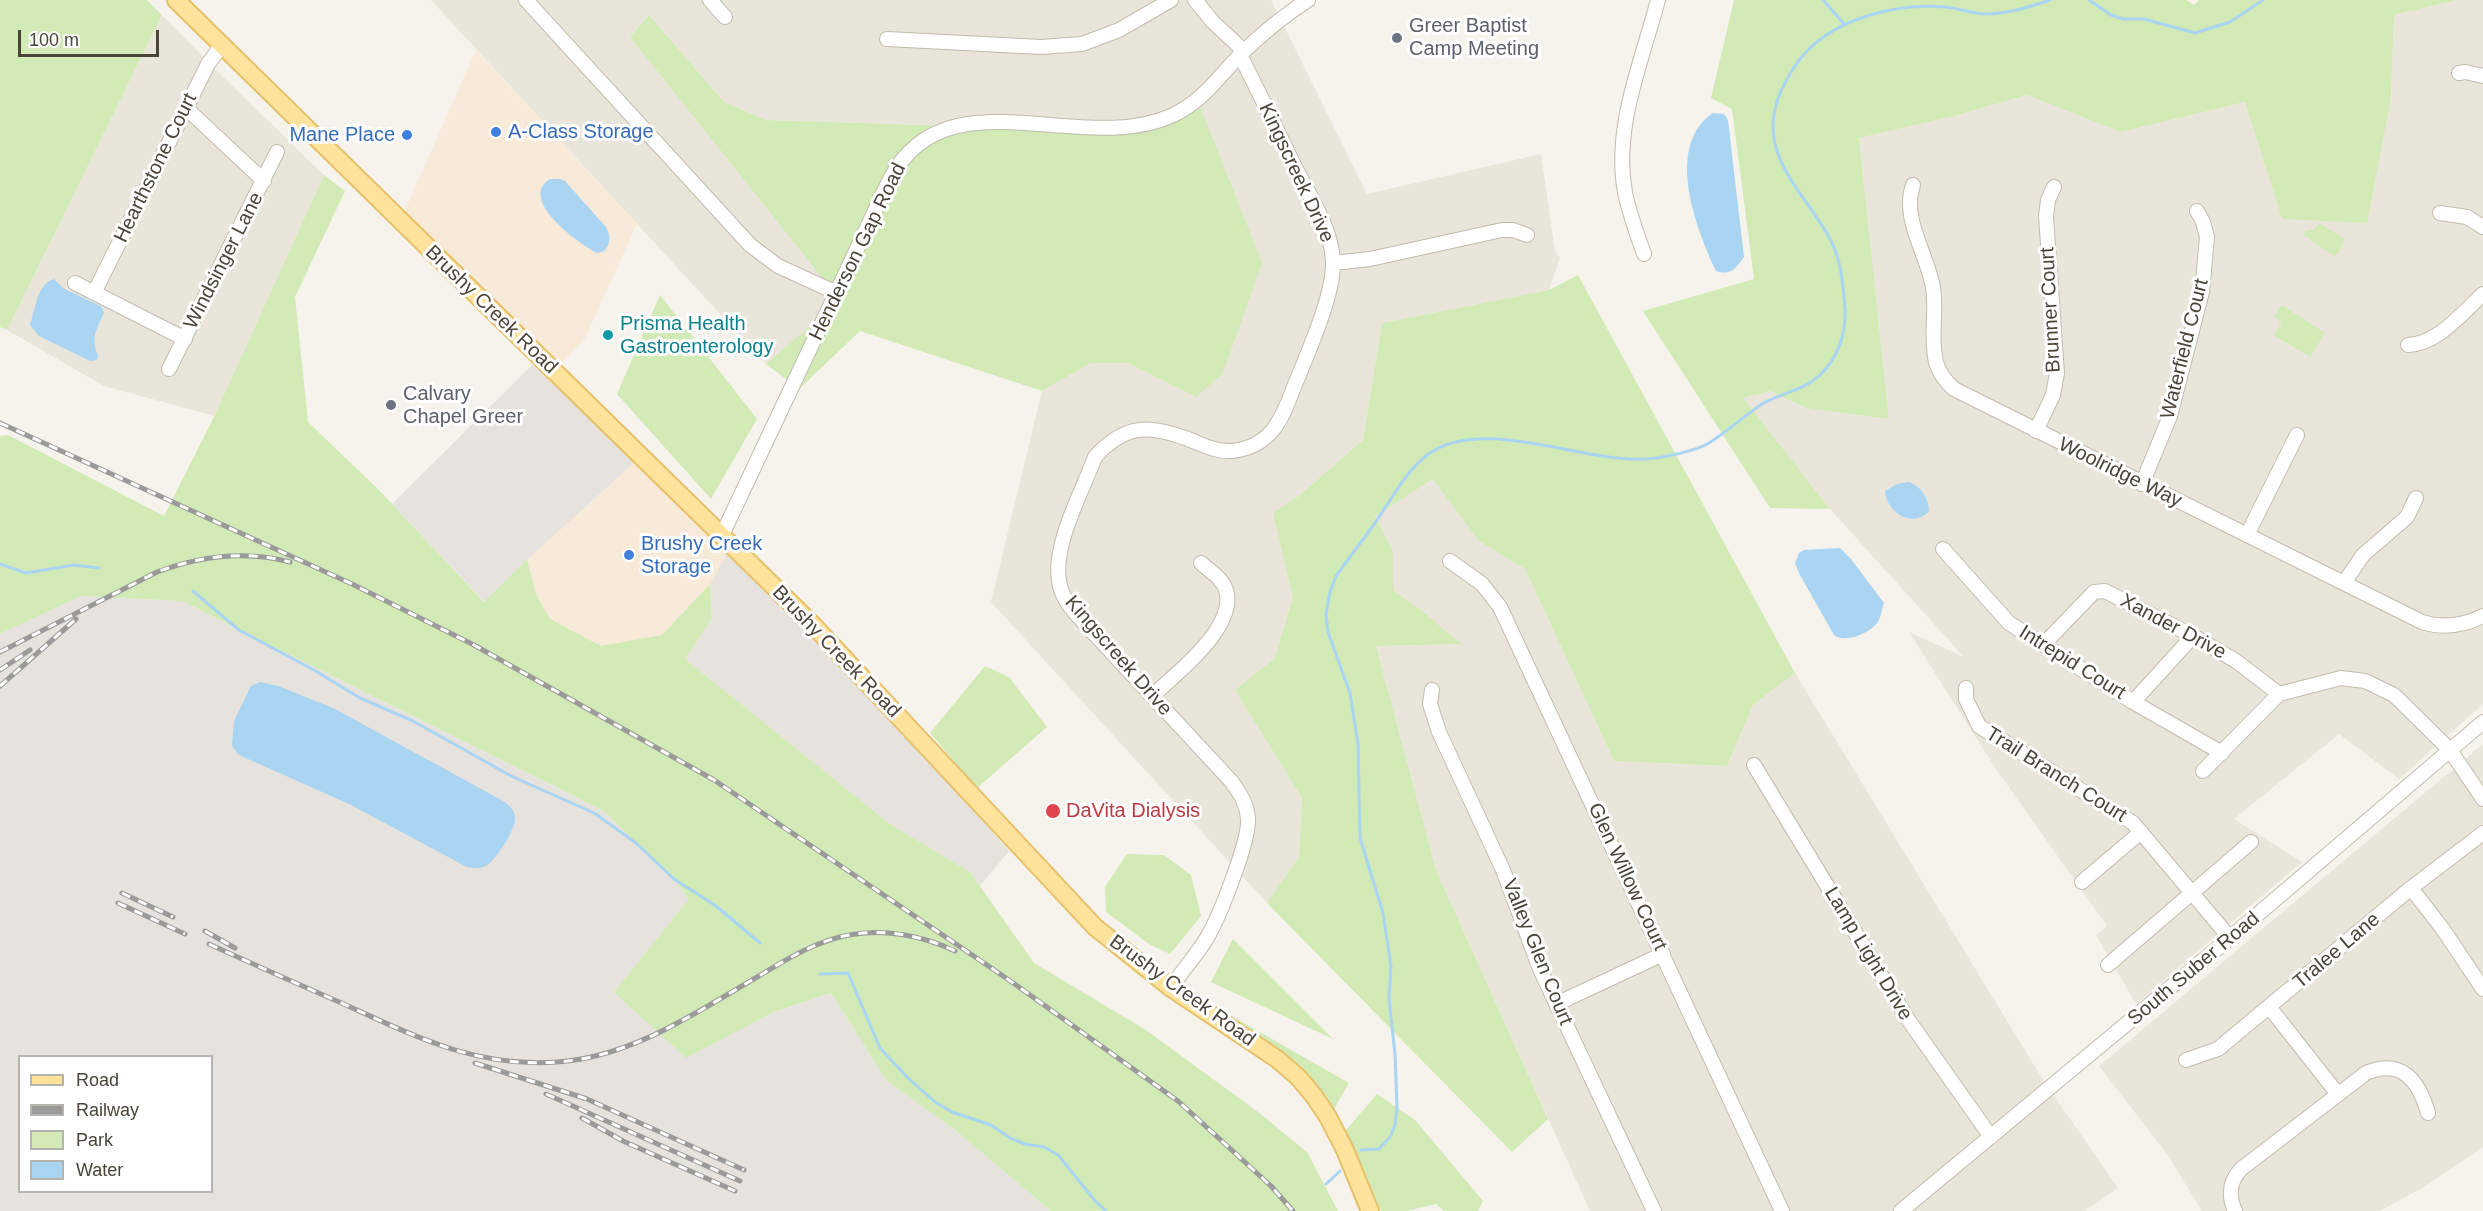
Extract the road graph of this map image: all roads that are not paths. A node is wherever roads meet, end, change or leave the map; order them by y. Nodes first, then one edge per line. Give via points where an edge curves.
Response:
1 (176, 0) edge
2 (526, 0) edge
3 (710, 0) edge
4 (1172, 0) edge
5 (1195, 0) edge
6 (1308, 0) edge
7 (1658, 0) edge
8 (725, 17) dead end
9 (887, 39) dead end
10 (222, 45) junction
11 (1242, 53) junction
12 (2459, 73) dead end
13 (2483, 76) edge
14 (186, 108) junction
15 (277, 152) dead end
16 (264, 181) junction
17 (1913, 185) dead end
18 (2054, 187) dead end
19 (2197, 212) dead end
20 (2440, 213) dead end
21 (2483, 227) edge
22 (1527, 235) dead end
23 (1644, 254) dead end
24 (1333, 263) junction
25 (75, 283) dead end
26 (94, 293) junction
27 (837, 293) junction
28 (2483, 294) edge
29 (185, 339) junction
30 (2408, 345) dead end
31 (169, 369) dead end
32 (2036, 431) junction
33 (2297, 435) dead end
34 (2142, 484) junction
35 (2416, 498) dead end
36 (2247, 535) junction
37 (723, 536) junction
38 (1943, 549) dead end
39 (1450, 561) dead end
40 (1201, 563) dead end
41 (2344, 583) junction
42 (2483, 616) edge
43 (2193, 636) junction
44 (2043, 645) junction
45 (1966, 688) dead end
46 (1432, 690) dead end
47 (2279, 694) junction
48 (1152, 696) junction
49 (2133, 702) junction
50 (2483, 722) edge
51 (2450, 750) junction
52 (2222, 753) junction
53 (1754, 765) dead end
54 (2203, 771) dead end
55 (2483, 800) edge
56 (2141, 832) junction
57 (2483, 832) edge
58 (2252, 842) dead end
59 (2082, 882) dead end
60 (2411, 888) junction
61 (2192, 892) junction
62 (2230, 938) junction
63 (1663, 954) junction
64 (2108, 965) dead end
65 (1171, 988) junction
66 (2483, 989) edge
67 (1556, 1004) junction
68 (2270, 1008) junction
69 (2186, 1060) dead end
70 (2337, 1093) junction
71 (2428, 1113) dead end
72 (1991, 1137) junction
73 (1370, 1211) edge
74 (1654, 1211) edge
75 (1782, 1211) edge
76 (1901, 1211) edge
77 (2235, 1211) edge

1 - 10 main road, Brushy Creek Road
2 - 27 street via 750,245 778,266
3 - 8 street
4 - 9 street via 1119,30 1082,44 1041,47
5 - 11 street, Kingscreek Drive
6 - 11 street, Henderson Gap Road
7 - 23 street via 1625,118 1622,161 1625,192
10 - 14 street, Hearthstone Court
10 - 37 main road, Brushy Creek Road
11 - 24 street, Kingscreek Drive via 1324,227
11 - 27 street, Henderson Gap Road via 1197,101 1174,115 1142,125 1103,129 993,121 950,128 925,139 908,152 894,171
12 - 13 street
14 - 16 street
14 - 26 street, Hearthstone Court
15 - 16 street, Windsinger Lane
16 - 29 street, Windsinger Lane
17 - 32 street, Woolridge Way via 1910,211 1933,287 1938,368 1962,394
18 - 32 street, Brunner Court via 2046,216 2057,373 2053,394
19 - 34 street, Waterfield Court via 2207,237 2202,292 2170,416
20 - 21 street via 2467,217
22 - 24 street via 1502,230 1370,259
24 - 48 street, Kingscreek Drive via 1322,311 1294,389 1277,426 1264,440 1231,451 1147,428 1118,436 1095,457 1063,540 1059,581 1064,598 1076,614
25 - 26 street
26 - 29 street
27 - 37 street, Henderson Gap Road
28 - 30 street via 2435,336
29 - 31 street, Windsinger Lane
32 - 34 street, Woolridge Way
33 - 36 street
34 - 36 street, Woolridge Way
35 - 41 street via 2407,517 2363,555
36 - 41 street, Woolridge Way
37 - 65 main road, Brushy Creek Road via 862,676 1087,920
38 - 44 street, Intrepid Court via 2009,624
39 - 63 street, Glen Willow Court via 1482,584 1500,607
40 - 48 street via 1220,578 1227,593 1227,609 1216,634
41 - 42 street, Woolridge Way via 2430,625 2455,626
43 - 44 street, Xander Drive via 2109,592 2099,591
43 - 47 street, Xander Drive via 2236,661
43 - 49 street
44 - 49 street, Intrepid Court
45 - 56 street, Trail Branch Court via 1973,717 1984,732 2126,817
46 - 67 street, Valley Glen Court via 1430,704 1439,732 1520,908
47 - 51 street via 2341,678 2365,681 2394,695
47 - 52 street
48 - 65 street, Kingscreek Drive via 1231,781 1243,797 1248,817 1248,835 1209,935
49 - 52 street, Intrepid Court
50 - 51 street, South Suber Road
51 - 55 street
51 - 62 street, South Suber Road
52 - 54 street
53 - 72 street, Lamp Light Drive via 1907,1018
56 - 59 street
56 - 61 street, Trail Branch Court
57 - 60 street, Tralee Lane
58 - 61 street
60 - 66 street
60 - 68 street, Tralee Lane
61 - 62 street, Trail Branch Court
61 - 64 street
62 - 72 street, South Suber Road
63 - 67 street
63 - 75 street, Glen Willow Court
65 - 73 main road, Brushy Creek Road via 1277,1059 1303,1083 1345,1150
67 - 74 street, Valley Glen Court
68 - 69 street, Tralee Lane via 2218,1049
68 - 70 street
70 - 71 street via 2372,1070 2398,1071 2418,1085
70 - 77 street via 2241,1169 2230,1186
72 - 76 street, South Suber Road

